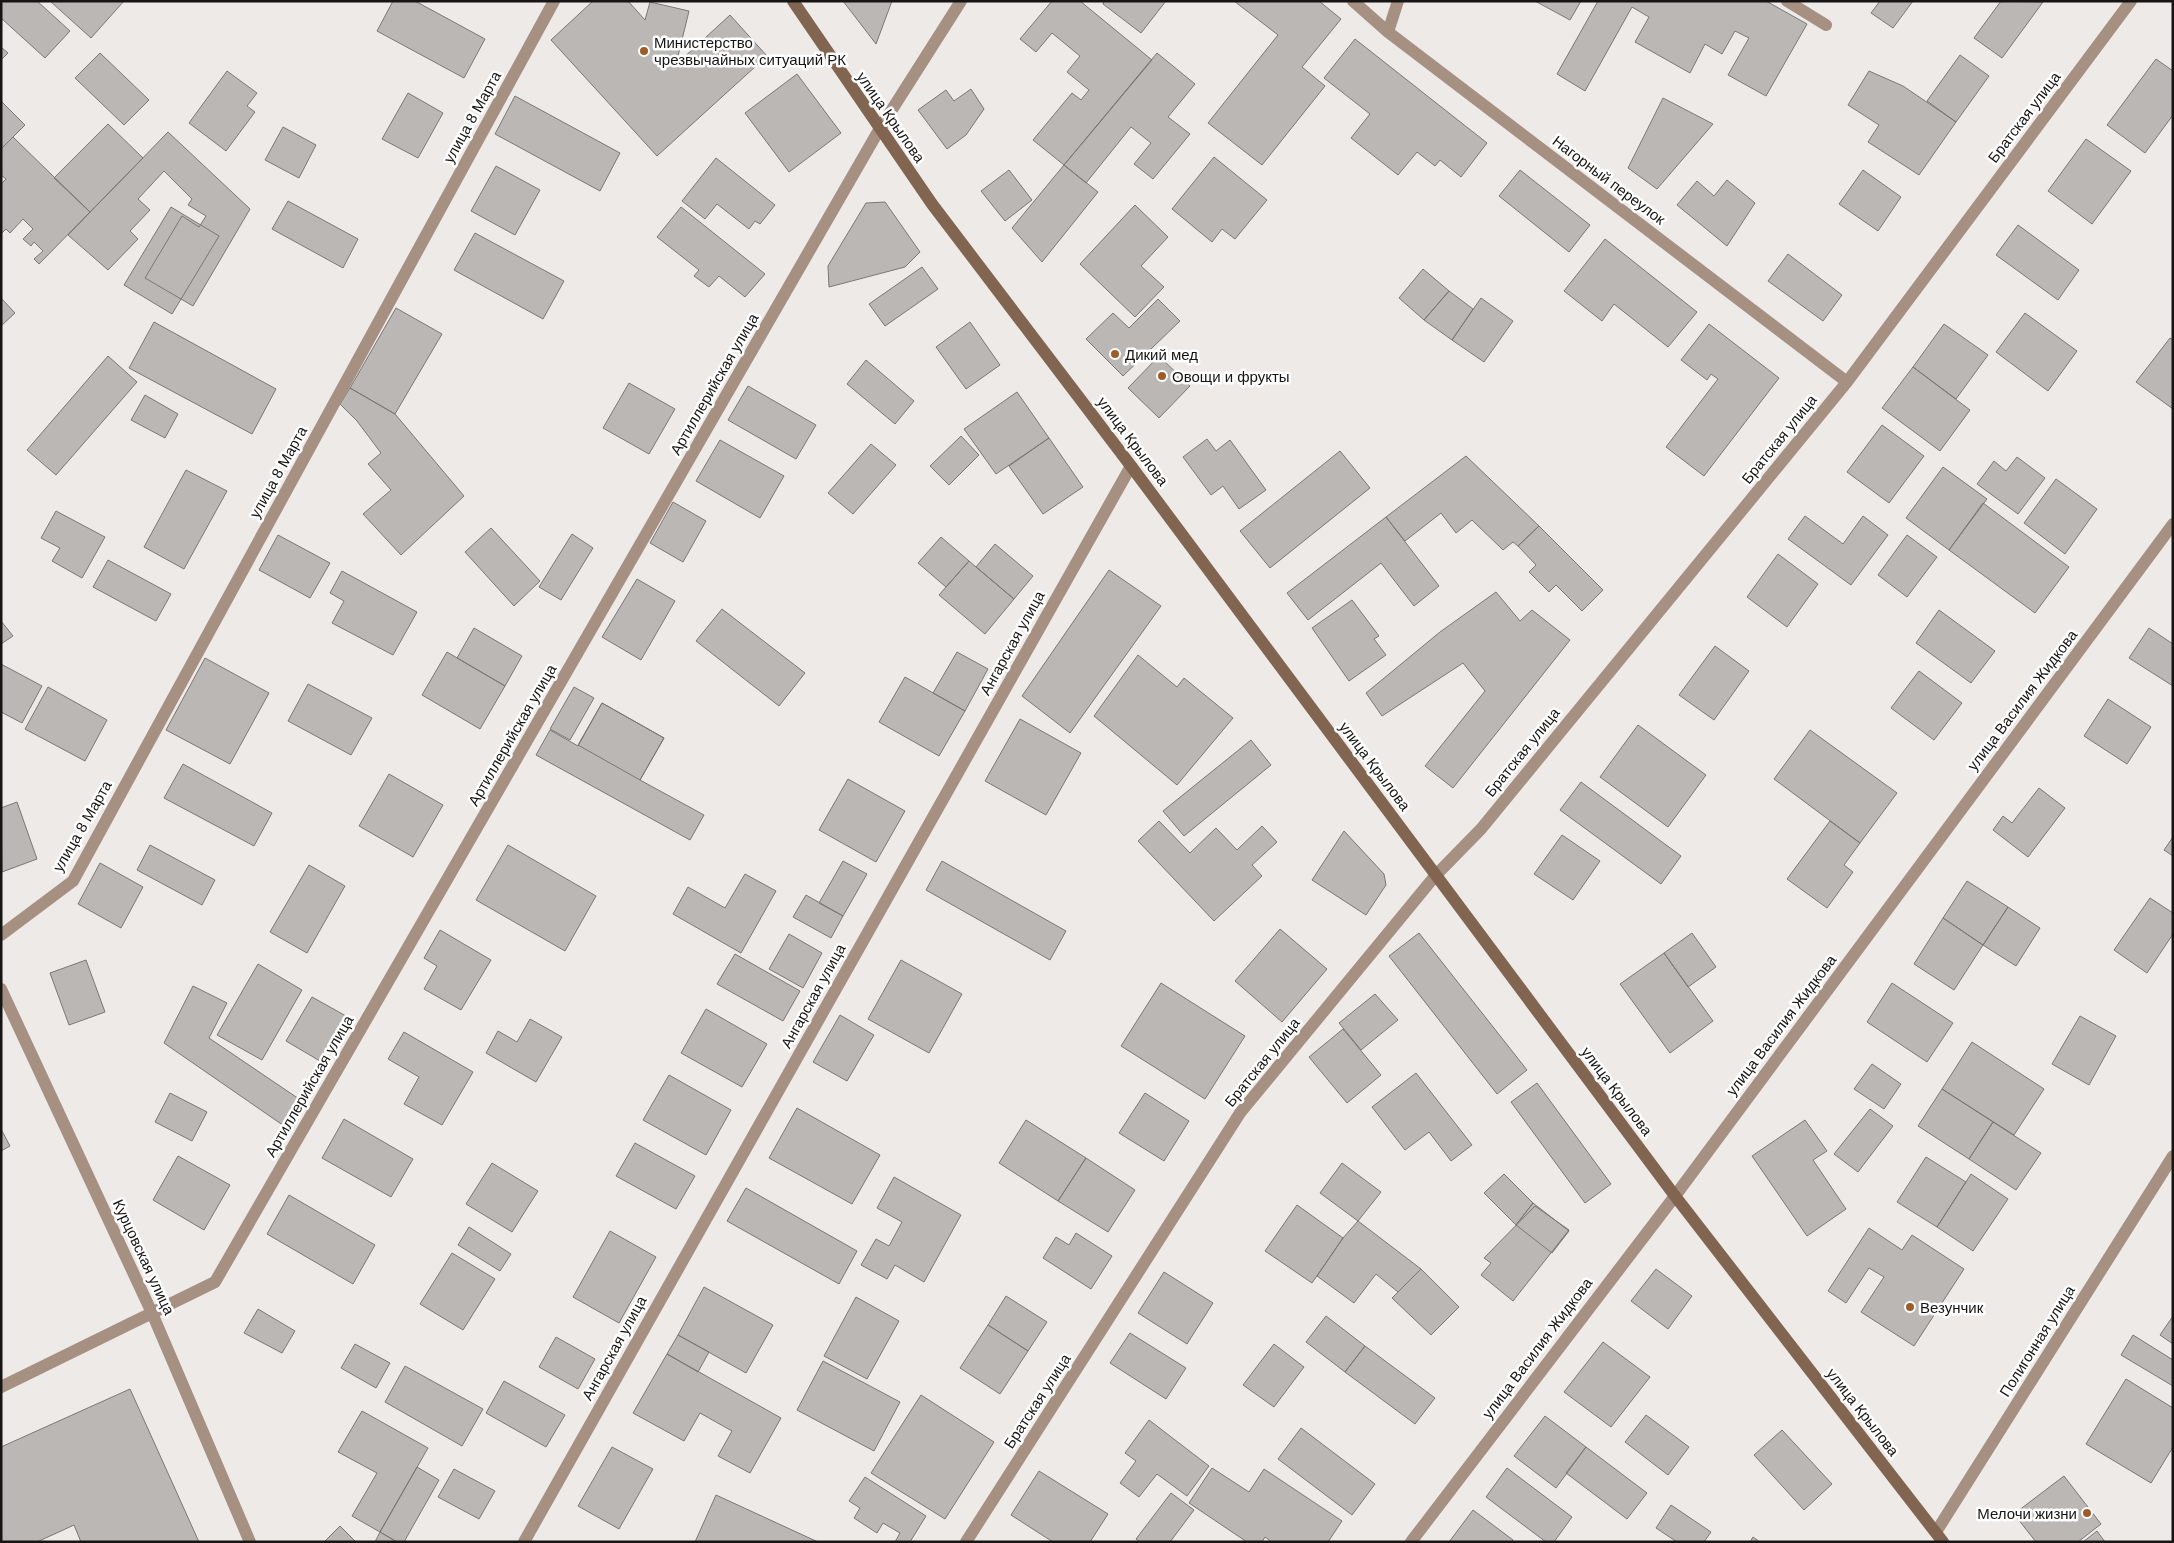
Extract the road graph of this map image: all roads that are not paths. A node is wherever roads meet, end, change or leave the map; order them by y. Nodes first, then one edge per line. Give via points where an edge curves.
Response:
1 (554, 1) edge
2 (793, 1) edge
3 (962, 1) edge
4 (1353, 1) edge
5 (1398, 1) edge
6 (1787, 1) edge
7 (2131, 1) edge
8 (1826, 25) dead end
9 (1388, 32) junction
10 (879, 130) junction
11 (1847, 382) junction
12 (1131, 466) junction
13 (2173, 524) edge
14 (1436, 876) junction
15 (1, 934) edge
16 (1, 989) edge
17 (2173, 1156) edge
18 (1675, 1196) junction
19 (152, 1313) junction
20 (1, 1387) edge
21 (1940, 1537) edge
22 (250, 1542) edge
23 (524, 1542) edge
24 (966, 1542) edge
25 (1411, 1542) edge
26 (1927, 1542) edge

1 - 15 street, улица 8 Марта via 73,881
2 - 10 main road, улица Крылова
3 - 10 street, Артиллерийская улица
4 - 9 street, Нагорный переулок
5 - 9 street
6 - 8 street
7 - 11 street, Братская улица
9 - 11 street, Нагорный переулок
10 - 12 main road, улица Крылова
10 - 19 street, Артиллерийская улица via 215,1282
11 - 14 street, Братская улица via 1481,829
12 - 14 main road, улица Крылова
12 - 23 street, Ангарская улица
13 - 18 street, улица Василия Жидкова
14 - 18 main road, улица Крылова
14 - 24 street, Братская улица via 1240,1113
16 - 19 street, Курцовская улица
17 - 21 street, Полигонная улица
18 - 21 main road, улица Крылова
18 - 25 street, улица Василия Жидкова
19 - 20 street, Артиллерийская улица
19 - 22 street, Курцовская улица
21 - 26 main road, Полигонная улица

